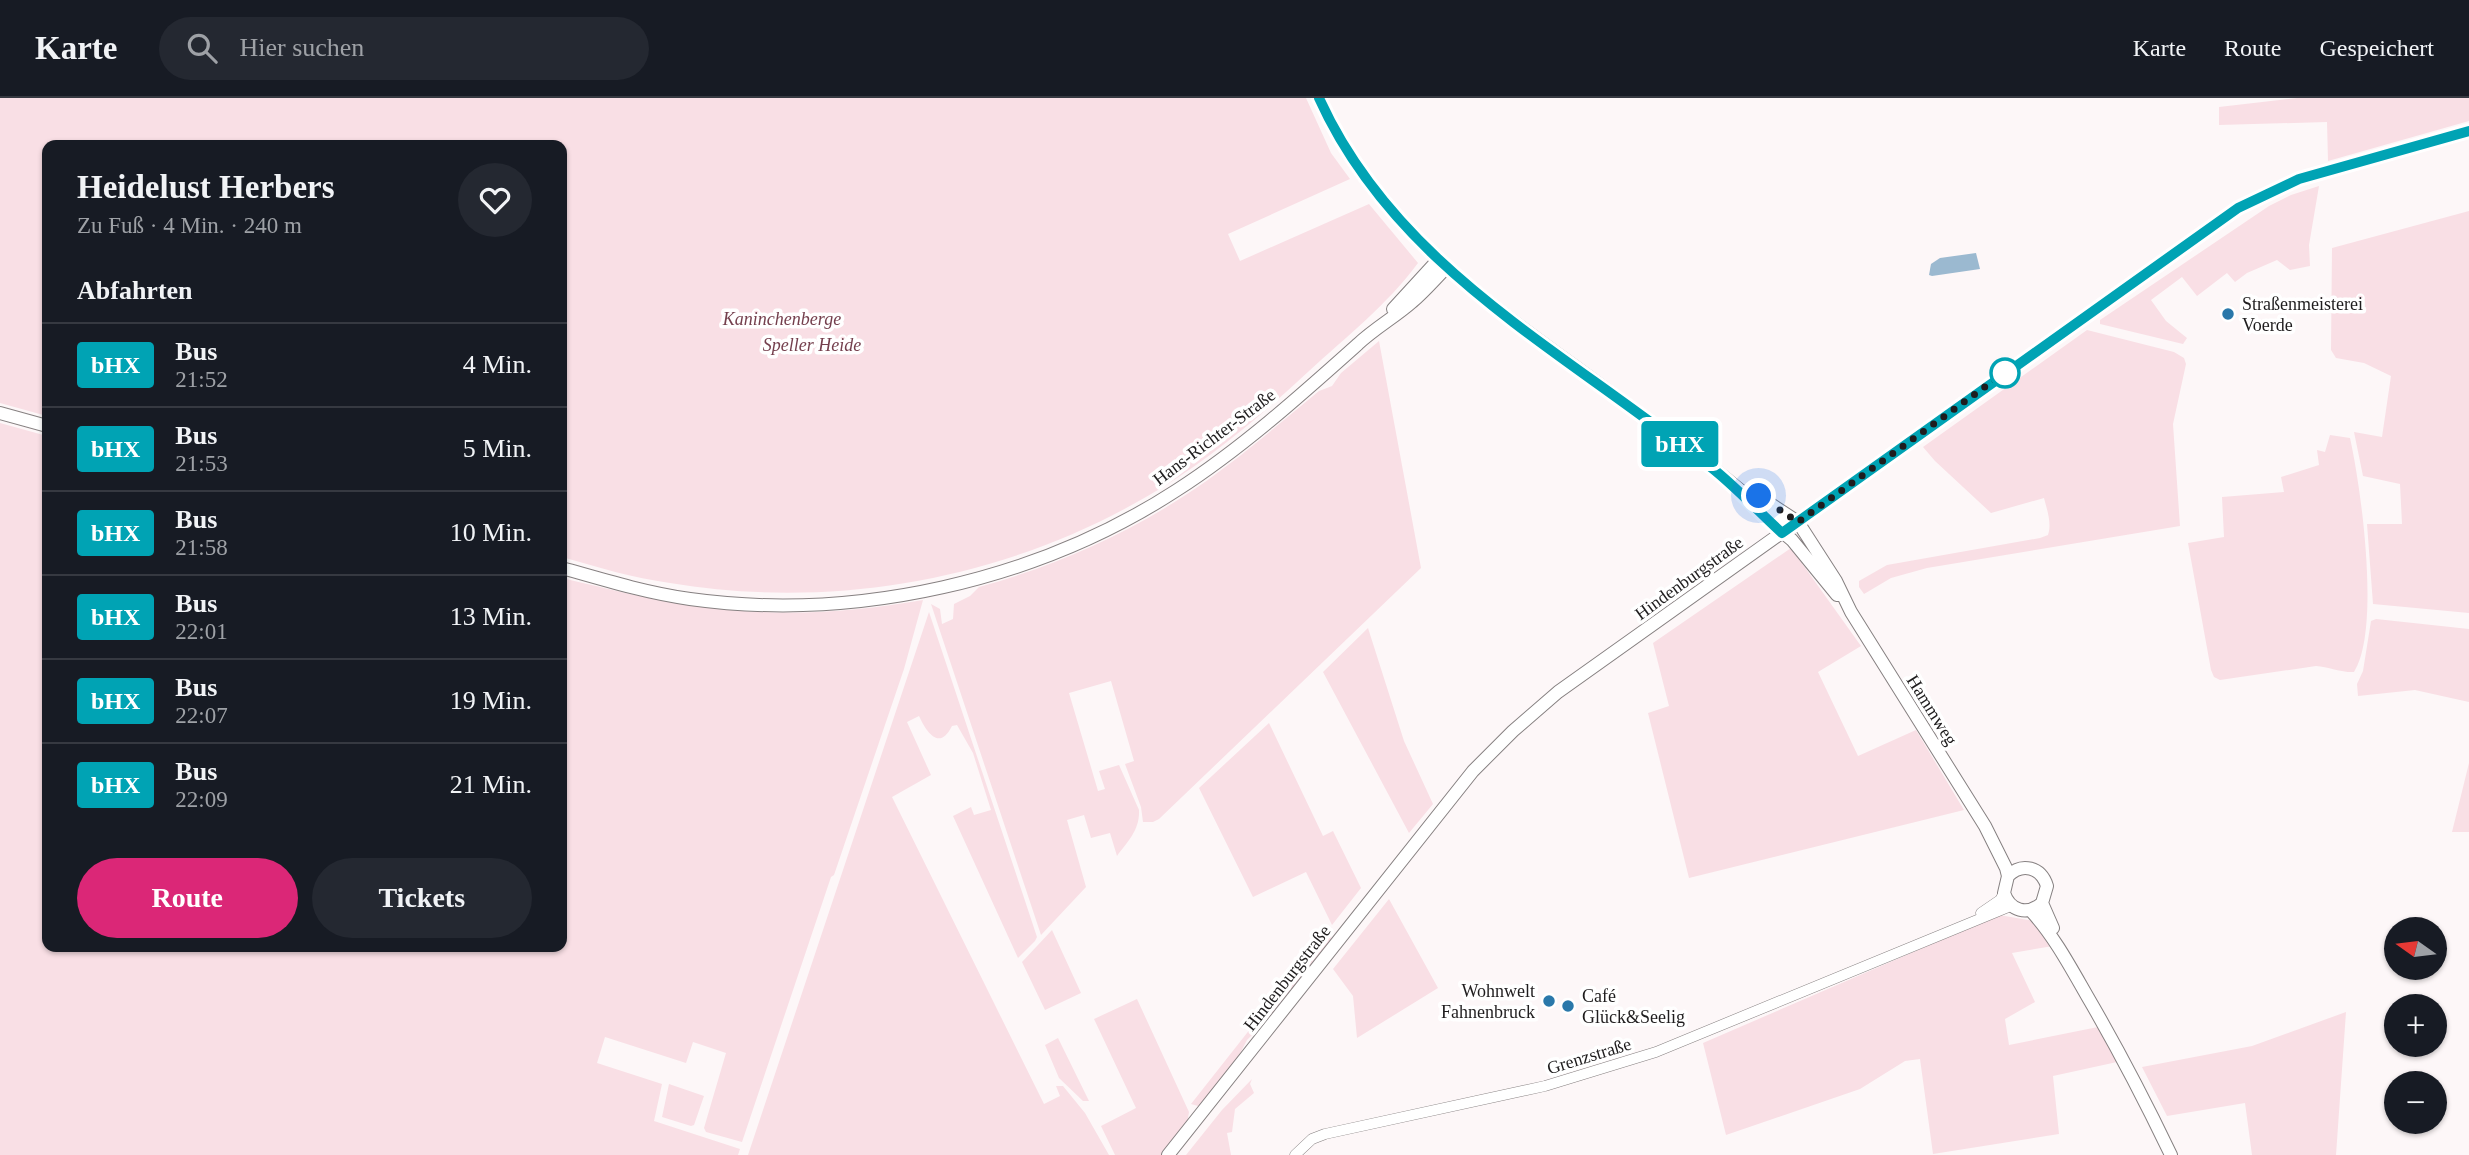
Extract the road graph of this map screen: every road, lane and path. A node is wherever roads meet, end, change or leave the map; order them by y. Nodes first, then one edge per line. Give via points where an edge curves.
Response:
1 (1319, 98) edge
2 (2469, 131) edge
3 (1442, 265) junction
4 (0, 413) edge
5 (42, 425) edge
6 (1712, 468) junction
7 (1787, 530) junction
8 (567, 569) edge
9 (1850, 610) junction
10 (2013, 872) junction
11 (2004, 893) junction
12 (2011, 906) junction
13 (2036, 907) junction
14 (1963, 925) junction
15 (1168, 1155) edge
16 (1295, 1155) edge
17 (2171, 1155) edge

1 - 3 main road, Hammweg via 1369,183
2 - 7 main road, Hindenburgstraße via 2310,175 2238,208
3 - 6 main road, Hammweg
3 - 8 main road, Hans-Richter-Straße via 1234,449 1122,522 1056,552 966,582 862,601 764,605 665,595
4 - 5 main road
6 - 7 main road, Hammweg
6 - 7 main road, Hammweg via 1765,518
7 - 9 main road, Hammweg
7 - 9 main road, Hammweg via 1836,581
7 - 15 main road, Hindenburgstraße via 1558,692 1491,752
9 - 10 main road, Hammweg via 1985,827 1994,834
10 - 11 main road
10 - 13 main road, Hammweg via 2031,868 2041,875 2047,886
11 - 12 main road
11 - 14 street, Grenzstraße
12 - 13 main road via 2017,910
12 - 14 street, Grenzstraße
13 - 17 main road, Hammweg
14 - 16 street, Grenzstraße via 1656,1052 1545,1086 1325,1134

